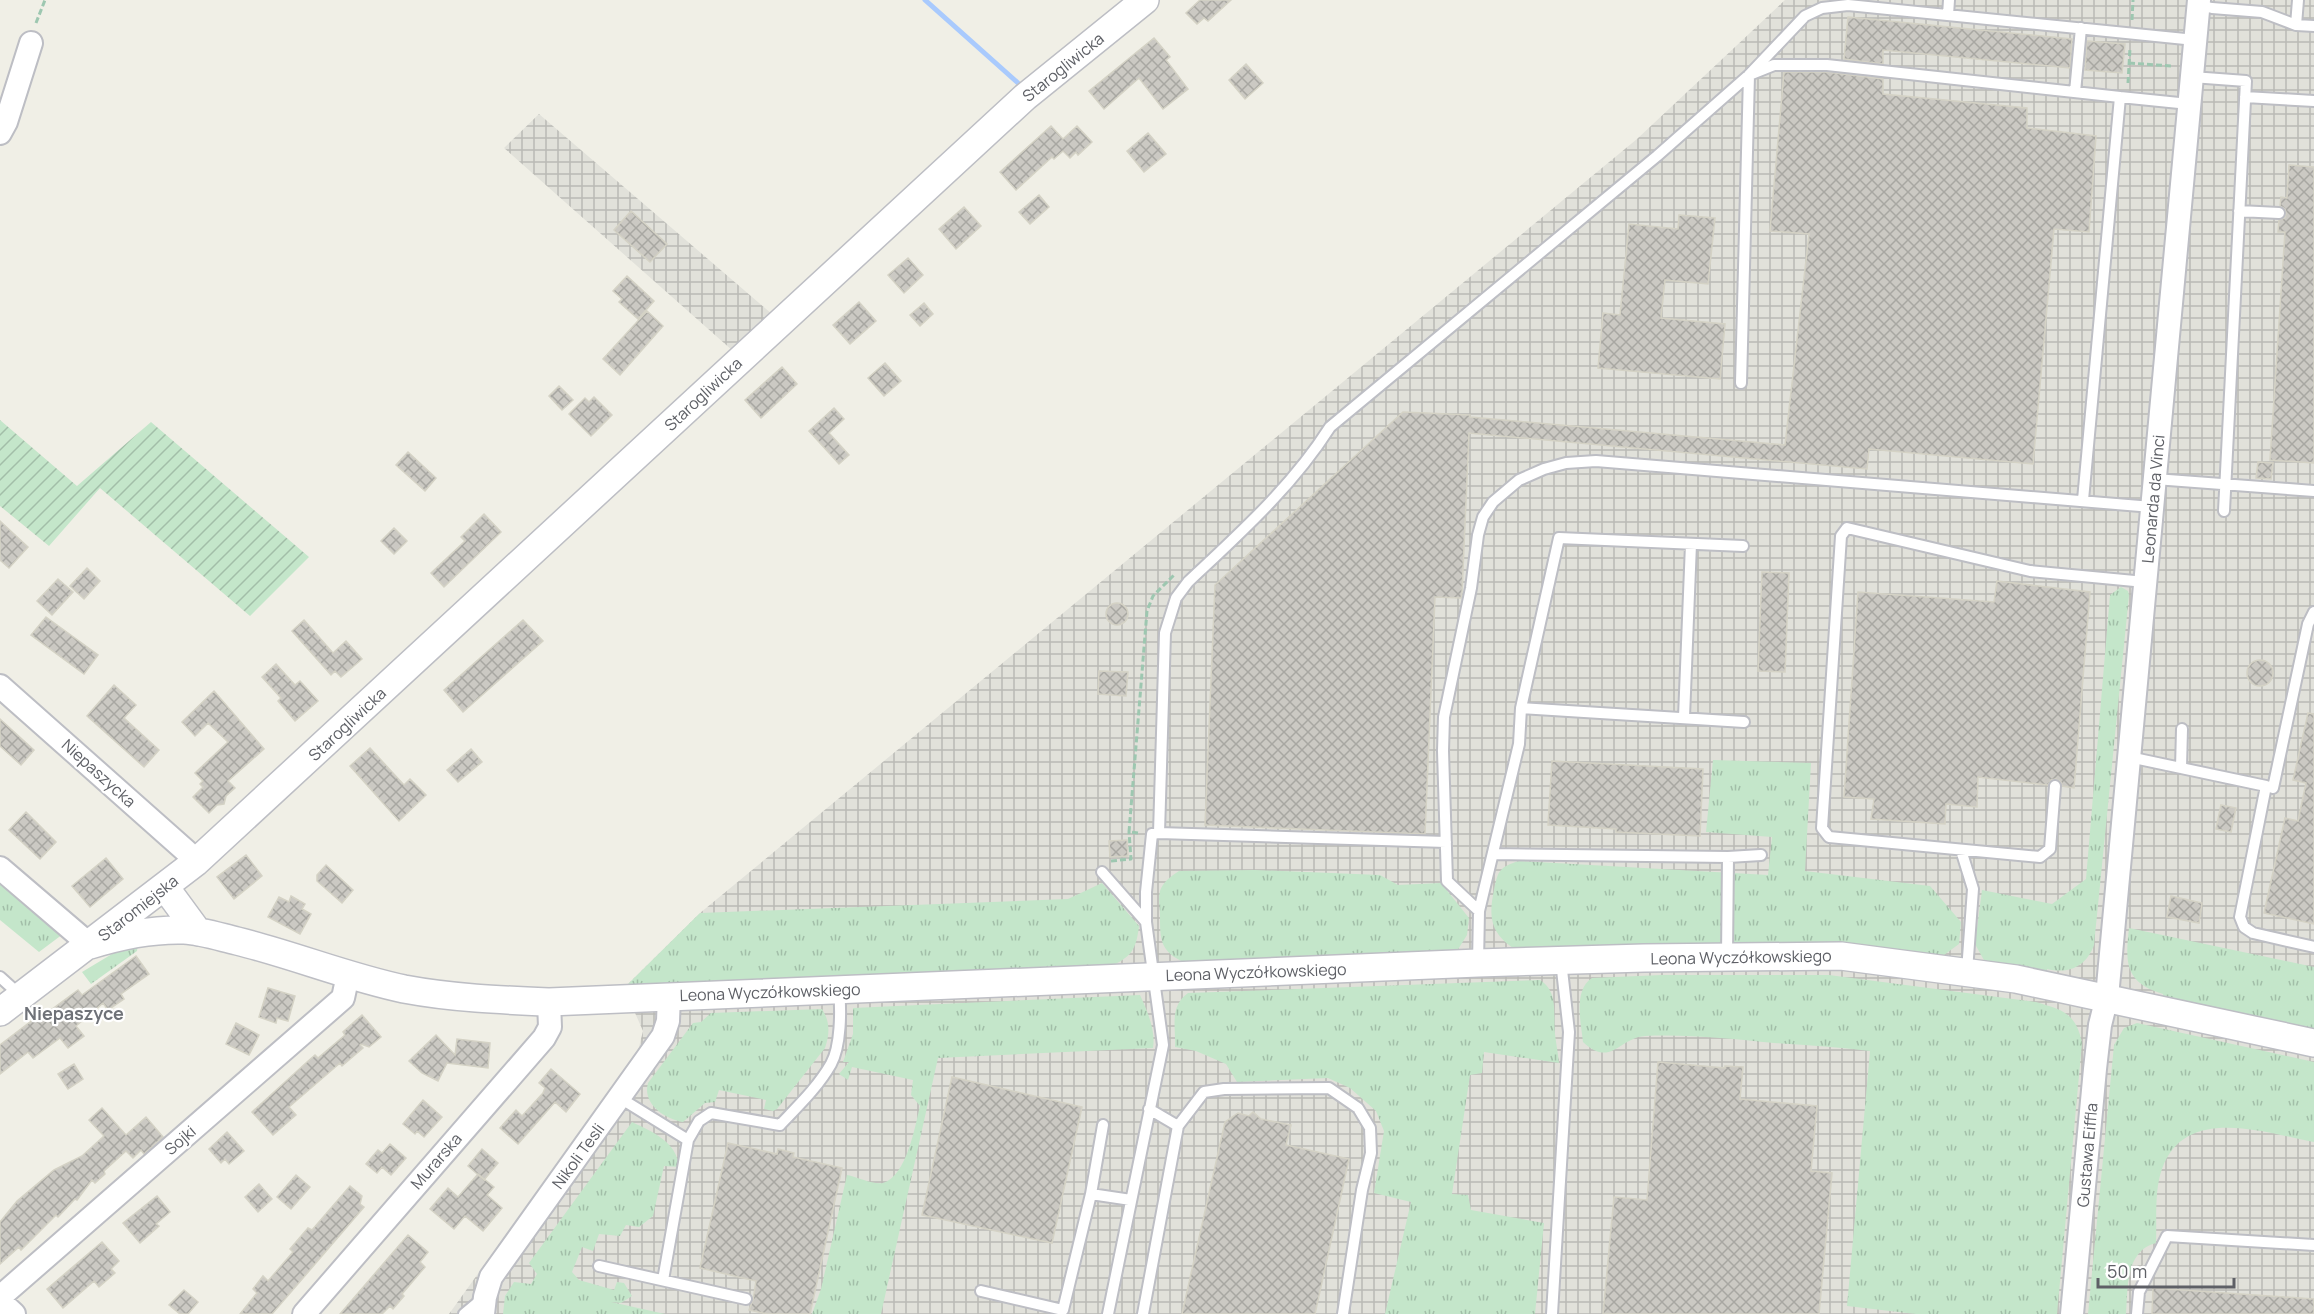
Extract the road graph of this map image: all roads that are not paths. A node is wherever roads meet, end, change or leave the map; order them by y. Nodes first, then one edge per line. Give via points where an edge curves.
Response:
1 (1145, 0) edge
2 (1949, 0) edge
3 (2298, 0) edge
4 (2199, 3) edge
5 (1948, 15) junction
6 (2296, 25) junction
7 (2314, 26) edge
8 (2081, 28) junction
9 (2195, 40) junction
10 (31, 43) road end
11 (2186, 72) junction
12 (1749, 75) junction
13 (2075, 92) junction
14 (2116, 96) junction
15 (2246, 97) junction
16 (2314, 101) edge
17 (2189, 104) junction
18 (0, 133) edge
19 (2239, 211) junction
20 (2279, 213) dead end
21 (1742, 383) dead end
22 (2155, 479) junction
23 (2224, 484) junction
24 (2314, 491) edge
25 (2082, 500) junction
26 (2152, 507) junction
27 (2224, 511) dead end
28 (1691, 544) junction
29 (1743, 546) dead end
30 (2145, 582) junction
31 (2314, 612) edge
32 (0, 686) edge
33 (1521, 708) junction
34 (1684, 717) junction
35 (1744, 722) dead end
36 (2182, 729) dead end
37 (2129, 757) junction
38 (2181, 768) junction
39 (2055, 786) dead end
40 (2266, 786) junction
41 (270, 796) joint
42 (1159, 833) junction
43 (1446, 842) junction
44 (1962, 850) junction
45 (1493, 854) junction
46 (1761, 855) dead end
47 (1728, 858) junction
48 (196, 862) junction
49 (0, 868) edge
50 (1102, 872) dead end
51 (163, 889) junction
52 (1479, 911) junction
53 (1146, 922) junction
54 (191, 931) junction
55 (90, 945) junction
56 (2314, 947) edge
57 (1727, 957) junction
58 (1562, 961) junction
59 (1478, 963) junction
60 (1967, 971) junction
61 (348, 975) junction
62 (0, 977) edge
63 (1152, 977) junction
64 (839, 989) junction
65 (669, 996) junction
66 (2107, 997) junction
67 (549, 1002) junction
68 (11, 1004) edge
69 (2314, 1043) edge
70 (620, 1098) junction
71 (1149, 1109) junction
72 (1103, 1125) dead end
73 (1178, 1126) junction
74 (688, 1140) junction
75 (1091, 1194) junction
76 (1131, 1200) junction
77 (2314, 1245) edge
78 (599, 1266) dead end
79 (663, 1280) junction
80 (981, 1291) dead end
81 (0, 1299) edge
82 (746, 1299) dead end
83 (484, 1306) edge
84 (1047, 1310) edge
85 (14, 1314) edge
86 (304, 1314) edge
87 (464, 1314) edge
88 (1108, 1314) edge
89 (1143, 1314) edge
90 (1343, 1314) edge
91 (1552, 1314) edge
92 (2072, 1314) edge
93 (2137, 1314) edge

1 - 41 street, Starogliwicka via 960,156
2 - 5 lane
3 - 6 lane
4 - 6 lane via 2262,12
4 - 9 street, Leonarda da Vinci
5 - 8 lane
5 - 12 lane via 1848,5 1822,8 1805,16
6 - 7 lane
8 - 9 lane
8 - 13 lane
9 - 11 street, Leonarda da Vinci
10 - 18 street
11 - 15 lane via 2246,81
11 - 17 street, Leonarda da Vinci
12 - 13 lane via 1774,65 1827,65
12 - 21 lane
12 - 42 lane via 1330,427 1277,496 1188,582 1176,598 1166,633
13 - 14 lane
14 - 17 lane
14 - 25 lane
15 - 16 lane
15 - 19 lane
17 - 22 street, Leonarda da Vinci
19 - 20 lane
19 - 23 lane
22 - 23 lane
22 - 26 street, Leonarda da Vinci
23 - 24 lane
23 - 27 lane
25 - 26 lane
25 - 43 lane via 1596,461 1566,463 1520,480 1493,502 1478,535 1444,717
26 - 30 street, Leonarda da Vinci
28 - 29 lane
28 - 33 lane via 1559,538
28 - 34 lane
30 - 37 street, Leonarda da Vinci
30 - 44 lane via 2030,572 1847,528 1841,536 1822,828 1829,837
31 - 40 lane via 2308,624 2273,788
32 - 48 street, Niepaszycka
33 - 34 lane
33 - 45 lane via 1519,744
34 - 35 lane
36 - 38 lane
37 - 38 lane
37 - 66 street, Leonarda da Vinci
38 - 40 lane
39 - 44 lane via 2050,849 2040,857
40 - 56 lane via 2240,916 2244,927 2253,933
41 - 48 street, Staromiejska
42 - 43 lane
42 - 53 lane via 1152,834
43 - 52 lane via 1447,881
44 - 60 lane via 1973,889
45 - 47 lane
45 - 52 lane
46 - 47 lane
47 - 57 lane
48 - 51 street, Staromiejska
49 - 55 street
50 - 53 lane
51 - 54 street via 160,904 171,924
51 - 55 street, Staromiejska
52 - 59 lane
53 - 63 lane
54 - 55 street, Leona Wyczółkowskiego via 145,931
54 - 61 street, Leona Wyczółkowskiego via 257,946
55 - 68 street, Staromiejska
57 - 58 street, Leona Wyczółkowskiego
57 - 60 street, Leona Wyczółkowskiego via 1841,956
58 - 59 street, Leona Wyczółkowskiego
58 - 91 lane via 1569,1032
59 - 63 street, Leona Wyczółkowskiego
60 - 66 street, Leona Wyczółkowskiego
61 - 67 street, Leona Wyczółkowskiego via 444,996
61 - 81 street, Sojki via 343,998
62 - 68 lane
63 - 64 street, Leona Wyczółkowskiego
63 - 71 lane via 1162,1045
64 - 65 street, Leona Wyczółkowskiego
64 - 74 lane via 839,1032 832,1062 780,1125 711,1113 699,1121
65 - 67 street, Leona Wyczółkowskiego
65 - 70 street, Nikoli Tesli via 663,1036
66 - 69 street, Leona Wyczółkowskiego
66 - 92 street, Gustawa Eiffla via 2095,1069
67 - 86 street, Murarska via 550,1027 544,1038
70 - 74 lane
70 - 83 street, Nikoli Tesli via 491,1277
71 - 73 lane
71 - 76 lane
72 - 75 lane
73 - 89 lane
73 - 90 lane via 1204,1092 1224,1089 1329,1088 1358,1108 1370,1128 1371,1154
74 - 79 lane
75 - 76 lane
75 - 84 lane via 1063,1310
76 - 88 lane
77 - 93 lane via 2167,1236 2139,1292
78 - 79 lane
79 - 82 lane
80 - 84 lane
81 - 85 street
83 - 87 lane

